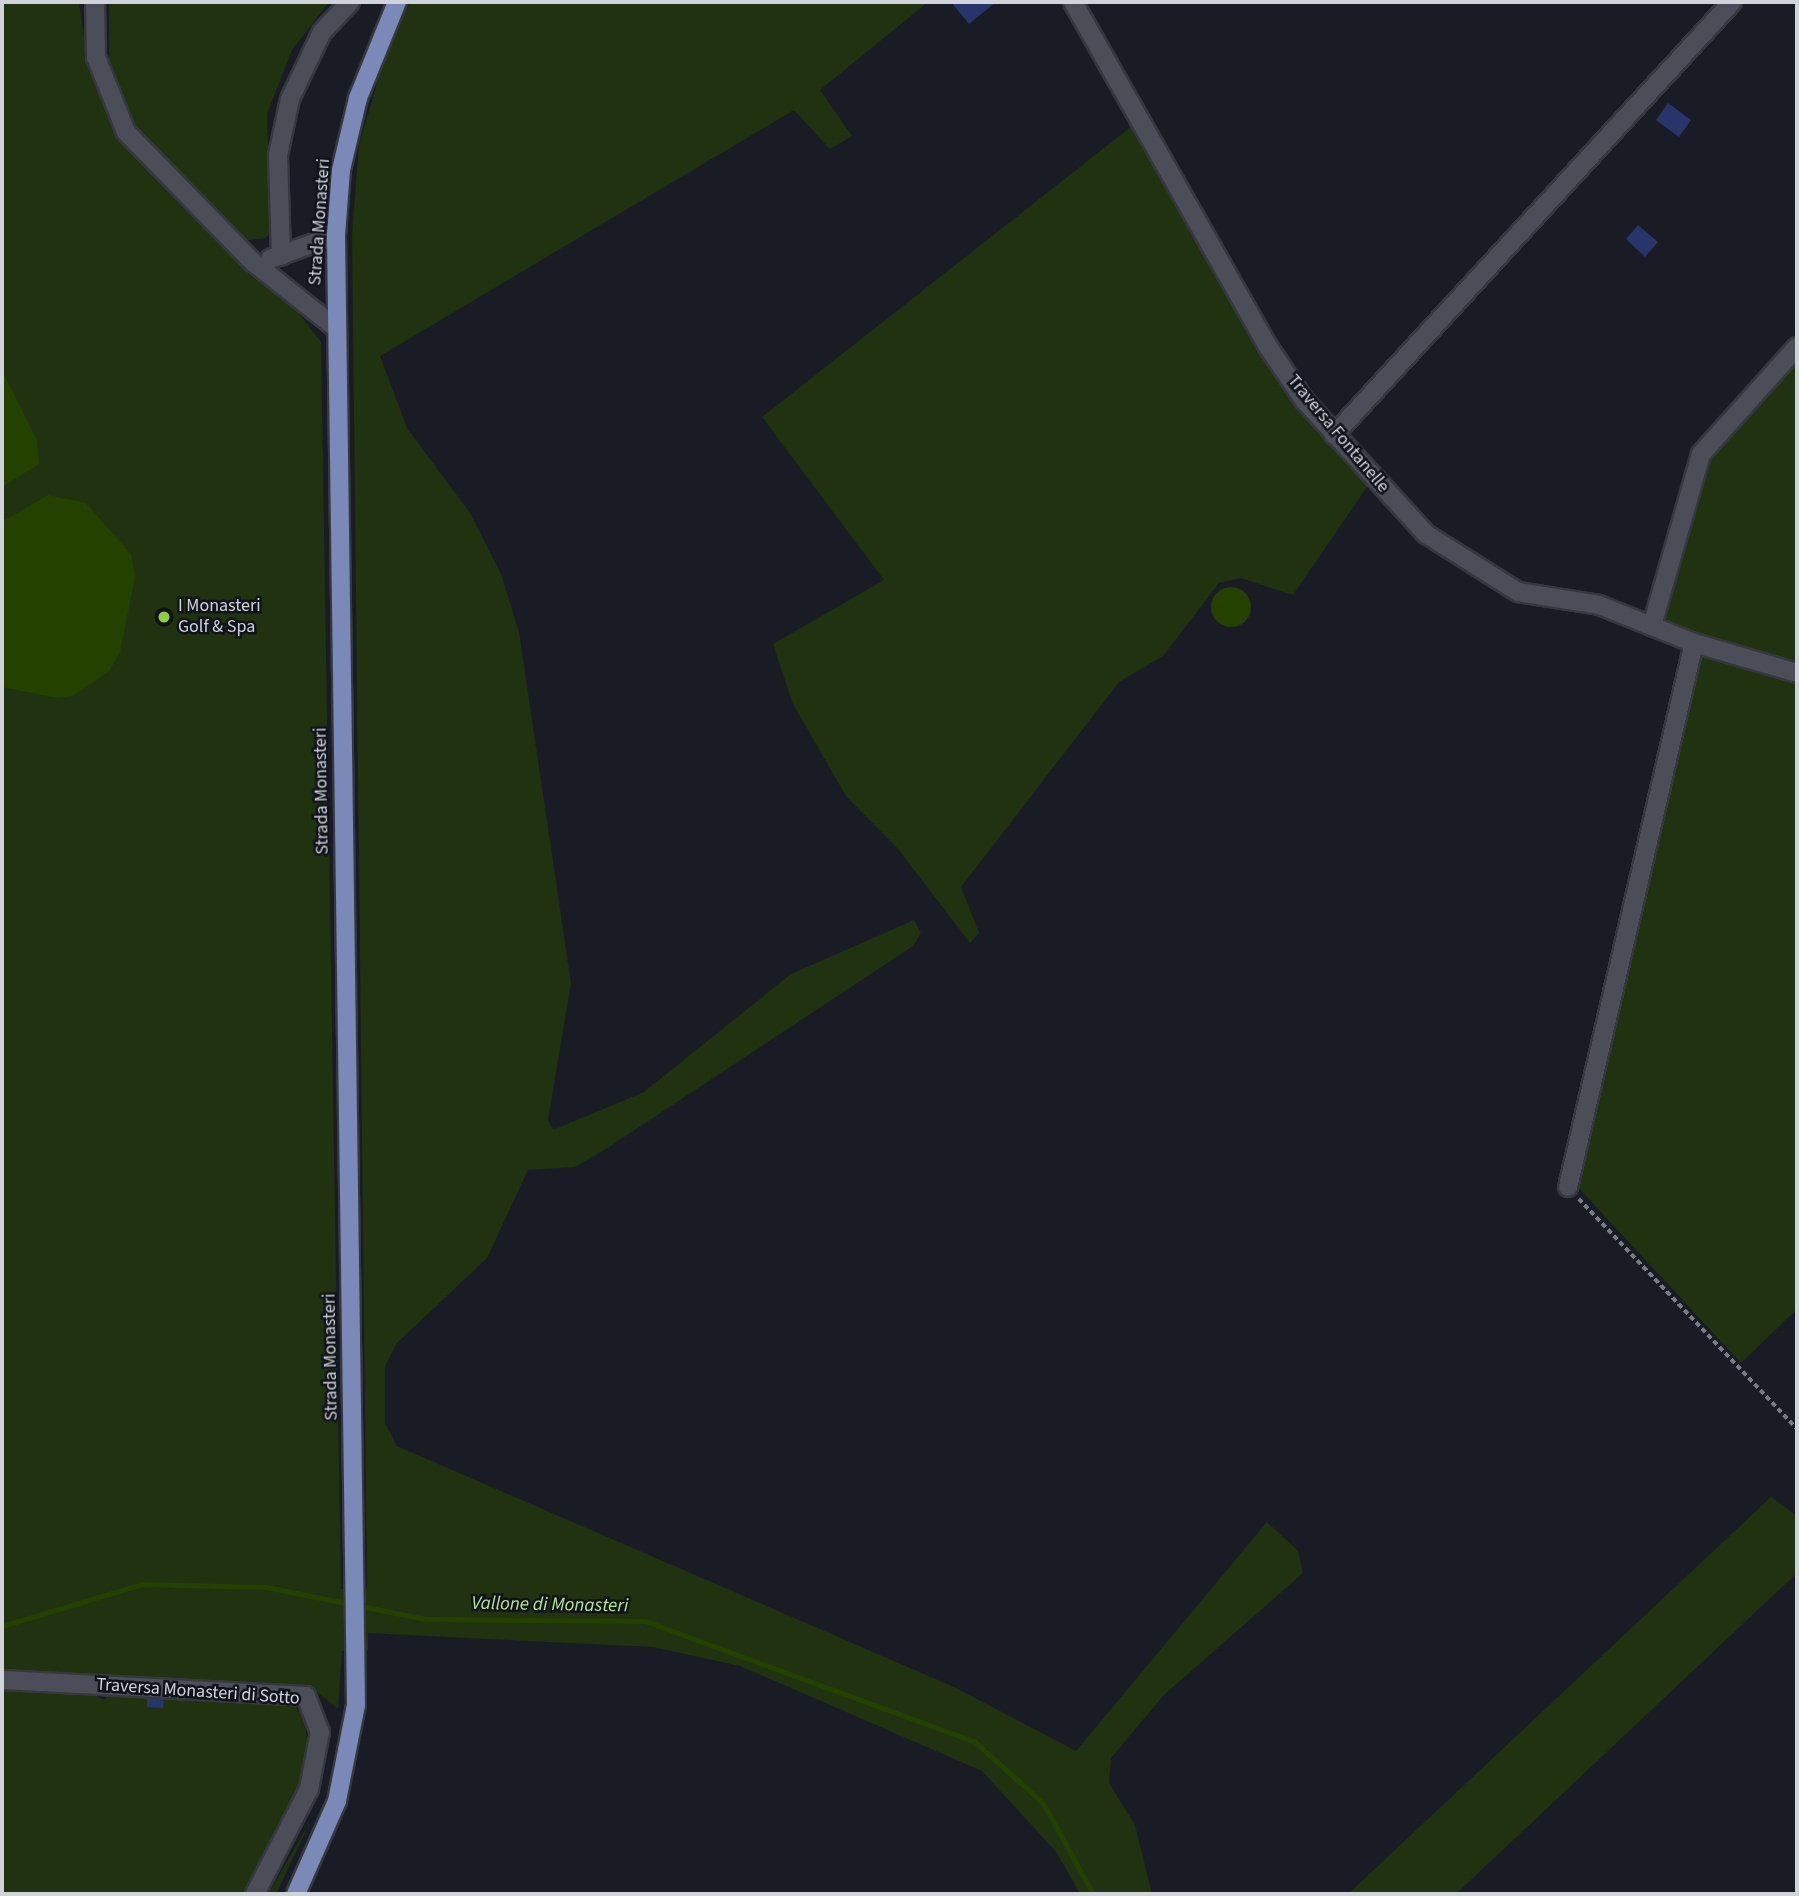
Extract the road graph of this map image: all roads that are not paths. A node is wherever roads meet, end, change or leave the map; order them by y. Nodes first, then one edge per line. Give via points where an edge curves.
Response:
1 (350, 2) edge
2 (397, 2) edge
3 (1073, 2) edge
4 (1732, 2) edge
5 (94, 4) edge
6 (336, 235) junction
7 (281, 256) junction
8 (253, 262) junction
9 (336, 328) junction
10 (1797, 347) edge
11 (1334, 435) junction
12 (1652, 626) junction
13 (1694, 643) junction
14 (1797, 673) edge
15 (1567, 1187) road end
16 (2, 1680) edge
17 (255, 1894) edge
18 (296, 1894) edge

1 - 7 street via 322,32 290,99 278,155
2 - 6 main road, Strada Monasteri via 358,98 341,170
3 - 11 street, Traversa Fontanelle via 1269,348
4 - 11 street
5 - 8 street via 96,57 125,132
6 - 7 street
6 - 9 main road, Strada Monasteri
7 - 8 street
8 - 9 street
9 - 18 main road, Strada Monasteri via 355,1650 349,1754 337,1801
10 - 12 street via 1701,454
11 - 12 street, Traversa Fontanelle via 1426,534 1518,592 1599,605
12 - 13 street, Traversa Fontanelle
13 - 14 street, Traversa Fontanelle
13 - 15 street
16 - 17 street, Traversa Monasteri di Sotto via 306,1696 320,1731 309,1789

